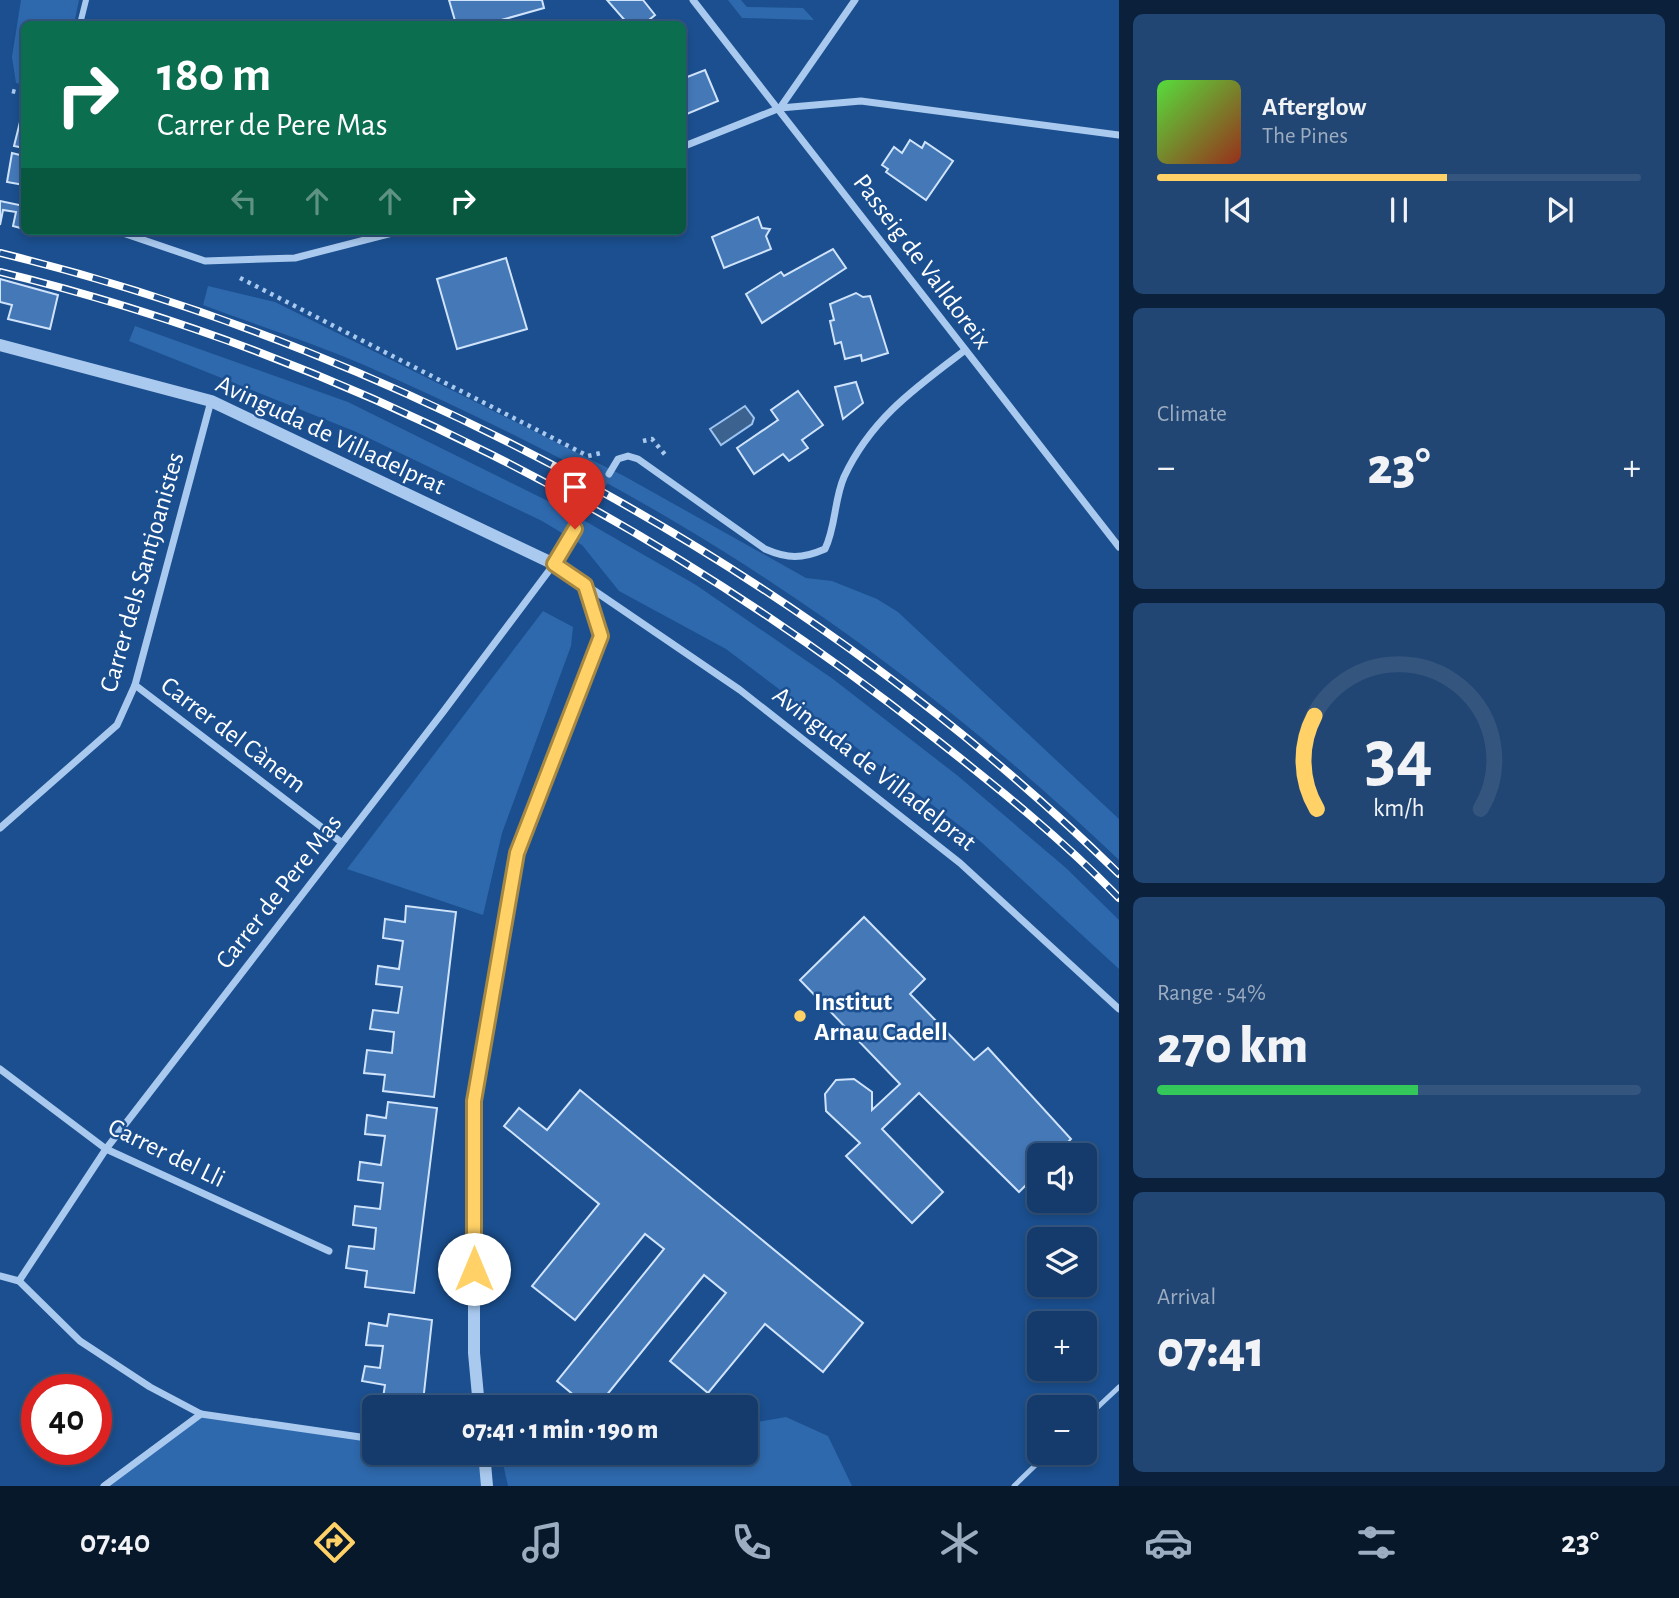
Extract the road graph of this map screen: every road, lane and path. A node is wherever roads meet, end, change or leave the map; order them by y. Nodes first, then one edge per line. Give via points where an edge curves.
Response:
1 (86, 0) edge
2 (694, 0) edge
3 (855, 0) edge
4 (81, 21) edge
5 (12, 92) dead end
6 (21, 94) edge
7 (780, 108) junction
8 (1119, 135) edge
9 (686, 146) edge
10 (129, 235) edge
11 (384, 235) edge
12 (205, 261) junction
13 (0, 345) edge
14 (964, 351) junction
15 (211, 401) junction
16 (639, 442) dead end
17 (613, 449) dead end
18 (654, 471) junction
19 (609, 474) tunnel mouth
20 (575, 529) tunnel mouth
21 (1119, 545) edge
22 (554, 564) junction
23 (585, 585) junction
24 (135, 685) junction
25 (0, 828) edge
26 (341, 842) junction
27 (1119, 1009) edge
28 (0, 1069) edge
29 (106, 1149) junction
30 (329, 1251) dead end
31 (0, 1276) edge
32 (19, 1281) junction
33 (1119, 1387) edge
34 (478, 1395) edge
35 (1097, 1408) edge
36 (201, 1414) junction
37 (362, 1437) edge
38 (485, 1465) edge
39 (1036, 1465) edge
40 (104, 1486) edge
41 (487, 1486) edge
42 (1014, 1486) edge

1 - 4 street
2 - 7 street, Passeig de Valldoreix
3 - 7 street
5 - 6 path
7 - 8 street via 861,101
7 - 9 street
7 - 14 street, Passeig de Valldoreix
10 - 12 street
11 - 12 street via 295,258
12 - 17 path via 588,456
13 - 15 street, Avinguda de Villadelprat
14 - 18 street via 900,399 861,446 843,480 834,531 825,550 784,558
14 - 21 street, Passeig de Valldoreix
15 - 22 street, Avinguda de Villadelprat
15 - 24 street, Carrer dels Santjoanistes
16 - 18 path via 652,439 669,458
18 - 19 street via 628,456 618,459
20 - 22 street, Carrer de Pere Mas
22 - 23 street, Avinguda de Villadelprat
22 - 26 street, Carrer de Pere Mas
23 - 27 street, Avinguda de Villadelprat via 740,690 960,863
23 - 34 street via 601,636 517,853 474,1101
24 - 25 street, Carrer dels Santjoanistes via 117,725
24 - 26 street, Carrer del Cànem
26 - 29 street, Carrer de Pere Mas
28 - 29 street, Carrer del Lli
29 - 30 street, Carrer del Lli
29 - 32 street, Carrer de Pere Mas
31 - 32 street
32 - 36 street via 80,1341
33 - 35 lane
36 - 37 street
36 - 40 street
38 - 41 street
39 - 42 lane

